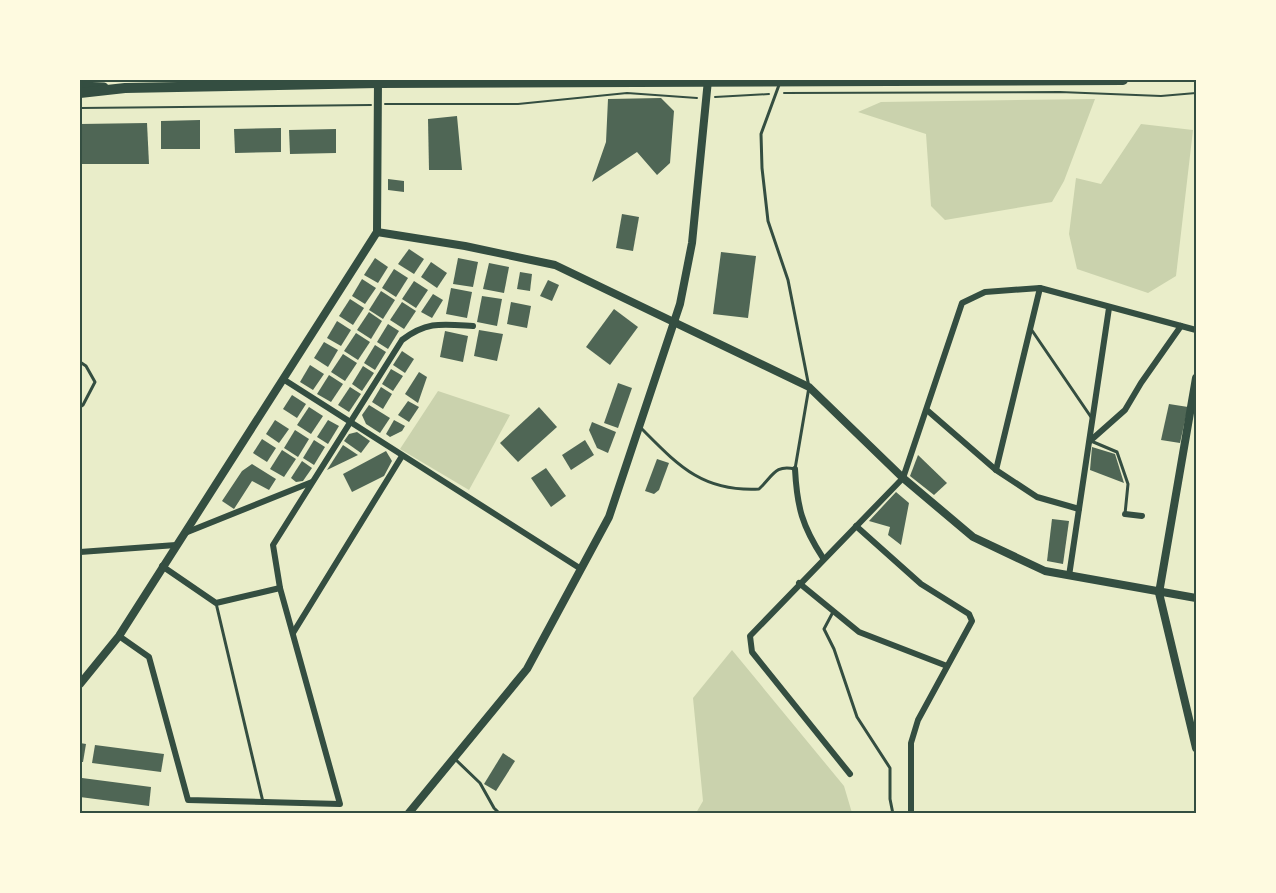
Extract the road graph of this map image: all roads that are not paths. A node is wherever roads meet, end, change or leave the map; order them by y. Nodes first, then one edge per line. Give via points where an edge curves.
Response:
1 (1123, 80) edge
2 (378, 81) edge
3 (708, 82) edge
4 (80, 86) edge
5 (125, 88) junction
6 (778, 88) junction
7 (80, 93) edge
8 (377, 232) junction
9 (1040, 288) junction
10 (1109, 308) junction
11 (673, 320) junction
12 (473, 326) dead end
13 (1181, 326) junction
14 (1030, 327) junction
15 (1197, 330) edge
16 (80, 362) edge
17 (1197, 378) edge
18 (283, 379) junction
19 (809, 387) junction
20 (80, 407) edge
21 (928, 411) junction
22 (1093, 419) junction
23 (350, 423) junction
24 (639, 426) junction
25 (1090, 441) junction
26 (402, 456) junction
27 (795, 469) junction
28 (996, 470) junction
29 (903, 478) junction
30 (313, 482) junction
31 (1079, 509) junction
32 (1125, 514) joint
33 (1142, 516) dead end
34 (856, 526) junction
35 (183, 534) junction
36 (176, 545) junction
37 (80, 552) edge
38 (823, 558) junction
39 (162, 566) junction
40 (581, 569) junction
41 (1069, 576) junction
42 (799, 583) junction
43 (280, 588) junction
44 (1159, 593) junction
45 (1197, 598) edge
46 (216, 603) junction
47 (833, 612) junction
48 (293, 633) junction
49 (119, 636) junction
50 (946, 668) junction
51 (80, 684) edge
52 (1197, 748) edge
53 (454, 758) junction
54 (850, 774) dead end
55 (263, 802) junction
56 (408, 813) edge
57 (500, 813) edge
58 (893, 813) edge
59 (911, 813) edge

1 - 6 main road
2 - 3 main road
2 - 5 main road
2 - 8 street
3 - 6 main road
3 - 11 street via 692,243
4 - 5 main road
5 - 7 main road
6 - 19 lane via 761,134 762,168 768,221 788,280
8 - 11 street via 555,265
8 - 18 street
9 - 10 street
9 - 14 street
9 - 21 street via 985,292 962,303
10 - 13 street
10 - 22 street
11 - 19 street
11 - 24 street
12 - 23 street via 419,327 402,340
13 - 15 street
13 - 25 street via 1125,410
14 - 22 lane
14 - 28 street
16 - 20 lane via 94,382
17 - 44 street
18 - 23 street
18 - 35 street
19 - 27 lane
19 - 29 street
21 - 28 street
21 - 29 street
22 - 25 street
23 - 26 street
23 - 30 street
24 - 27 lane via 692,476 718,484 759,489 776,468
24 - 40 street via 609,517
25 - 31 street
25 - 32 lane via 1117,452 1128,484
26 - 40 street
26 - 48 street
27 - 38 street via 797,505 806,532
28 - 31 street via 1037,497
29 - 34 street
29 - 41 street via 973,537 1045,571
30 - 35 street
30 - 43 street via 273,545
31 - 41 street
32 - 33 street
34 - 38 street
34 - 50 street via 921,584 969,614 972,621
35 - 36 street
36 - 37 street
36 - 39 street
38 - 42 street
39 - 46 street
39 - 49 street
40 - 53 street via 527,669
41 - 44 street
42 - 47 street
42 - 54 street via 750,636 752,652
43 - 46 street
43 - 48 street
44 - 45 street
44 - 52 street
46 - 55 lane
47 - 50 street via 859,632
47 - 58 lane via 824,629 857,717 890,768
48 - 55 street via 340,804
49 - 51 street
49 - 55 street via 149,657 188,800
50 - 59 street via 918,720 911,742
53 - 56 street
53 - 57 lane via 480,783

